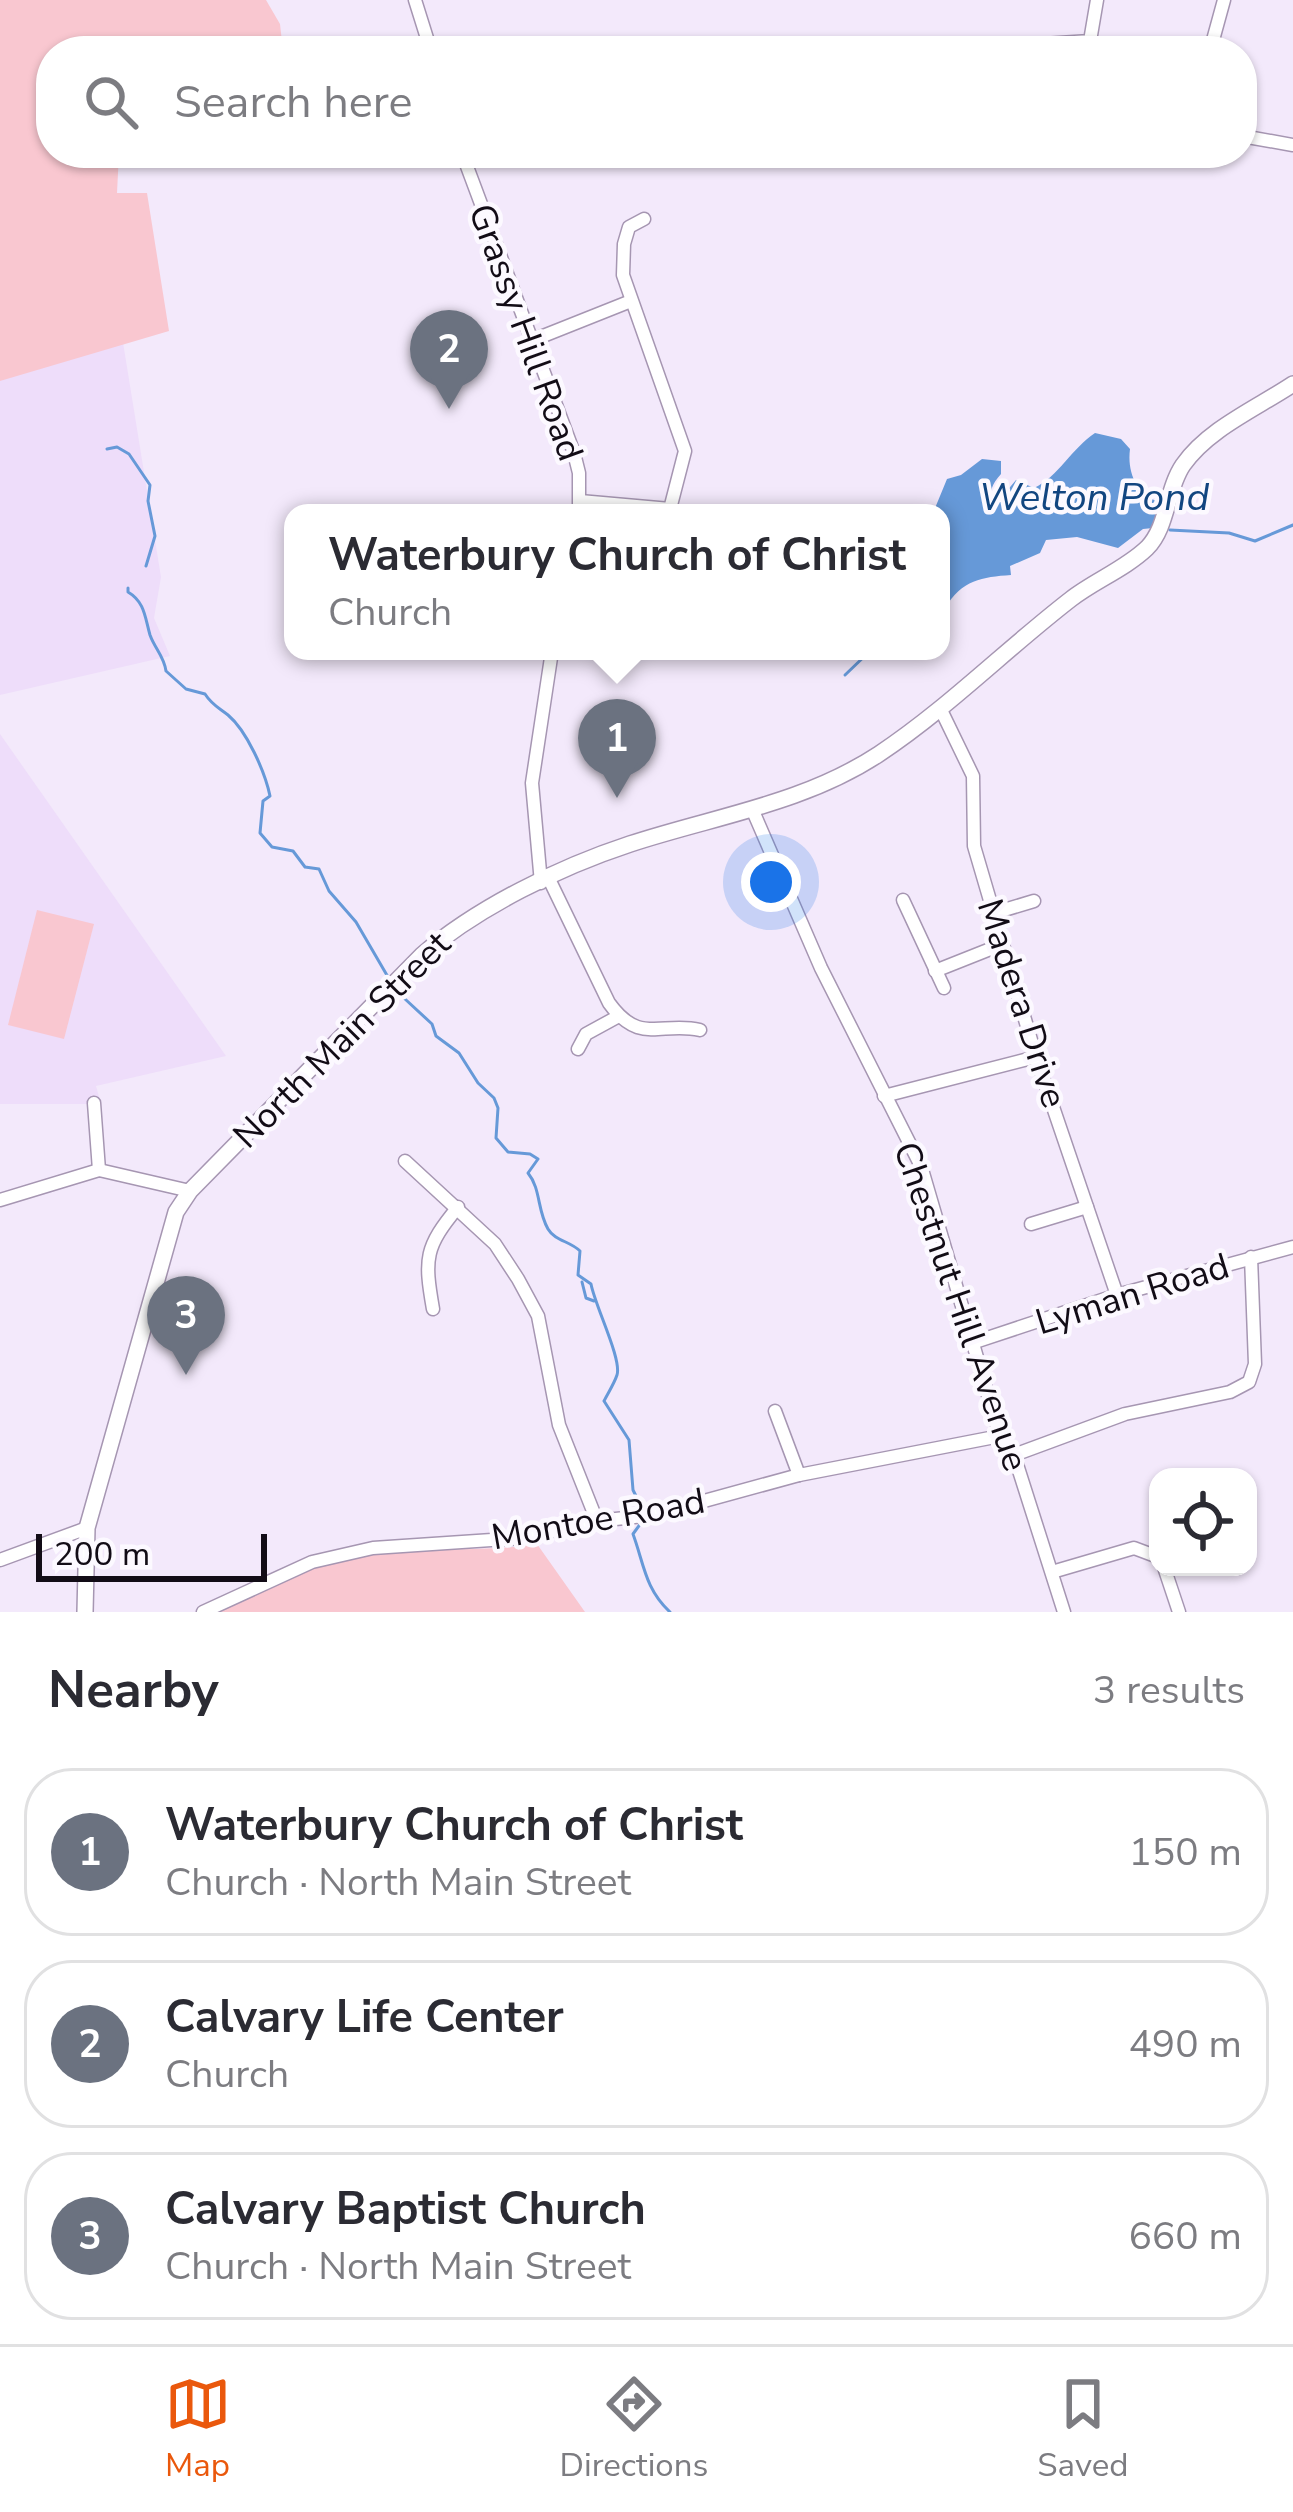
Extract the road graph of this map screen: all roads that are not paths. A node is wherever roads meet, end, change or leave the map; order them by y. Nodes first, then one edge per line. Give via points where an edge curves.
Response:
1 (416, 0) edge
2 (1097, 0) edge
3 (1224, 0) edge
4 (427, 36) edge
5 (1091, 36) edge
6 (1214, 36) edge
7 (1257, 139) edge
8 (1293, 145) edge
9 (468, 168) edge
10 (644, 219) dead end
11 (631, 301) junction
12 (533, 340) junction
13 (1293, 384) edge
14 (579, 504) edge
15 (675, 504) edge
16 (551, 660) edge
17 (941, 710) junction
18 (753, 811) junction
19 (545, 881) junction
20 (903, 900) dead end
21 (1034, 901) dead end
22 (994, 914) junction
23 (1003, 944) junction
24 (935, 971) junction
25 (944, 988) dead end
26 (620, 1016) junction
27 (700, 1030) dead end
28 (578, 1049) dead end
29 (1036, 1057) junction
30 (884, 1096) junction
31 (94, 1103) dead end
32 (405, 1161) dead end
33 (99, 1170) junction
34 (190, 1191) junction
35 (0, 1200) edge
36 (1088, 1207) junction
37 (458, 1208) junction
38 (1031, 1224) dead end
39 (1293, 1247) edge
40 (1251, 1257) junction
41 (1118, 1295) junction
42 (433, 1309) dead end
43 (972, 1343) junction
44 (775, 1411) dead end
45 (1000, 1436) junction
46 (1014, 1455) junction
47 (799, 1475) junction
48 (597, 1521) junction
49 (87, 1528) junction
50 (1149, 1554) edge
51 (0, 1560) edge
52 (1052, 1572) junction
53 (1167, 1576) edge
54 (85, 1612) edge
55 (203, 1612) edge
56 (1064, 1612) edge
57 (1179, 1612) edge

1 - 4 street
2 - 5 street
3 - 6 street
7 - 8 street
9 - 12 street, Grassy Hill Road
10 - 11 street via 629,227 624,244
11 - 12 street
11 - 15 street via 685,451
12 - 14 street, Grassy Hill Road via 574,453
13 - 17 main road, North Main Street via 1192,454 1143,552 1071,598
16 - 19 street via 532,783
17 - 18 main road, North Main Street via 840,777
17 - 22 street, Madera Drive via 973,776 974,846
18 - 19 main road, North Main Street via 633,842
18 - 30 street, Chestnut Hill Avenue
19 - 26 street
19 - 34 main road, North Main Street via 434,944
20 - 24 street
21 - 22 street
22 - 23 street, Madera Drive
23 - 24 street
23 - 29 street, Madera Drive
24 - 25 street
26 - 27 street via 652,1031
26 - 28 street via 586,1034
29 - 30 street
29 - 36 street, Madera Drive
30 - 43 street, Chestnut Hill Avenue via 926,1178
31 - 33 street
32 - 37 street
33 - 34 street
33 - 35 street
34 - 49 main road, North Main Street via 176,1212
36 - 38 street
36 - 41 street, Madera Drive
37 - 42 street via 428,1252
37 - 48 street via 495,1244 538,1316 559,1425
39 - 40 street, Lyman Road
40 - 41 street, Lyman Road
40 - 46 street via 1250,1382 1125,1414
41 - 43 street, Lyman Road
43 - 45 street, Chestnut Hill Avenue
44 - 47 street
45 - 46 street, Chestnut Hill Avenue
45 - 47 street, Montoe Road
46 - 52 street, Chestnut Hill Avenue
47 - 48 street, Montoe Road via 653,1515
48 - 55 street, Montoe Road via 522,1538 374,1548 312,1562
49 - 51 street
49 - 54 main road, North Main Street
50 - 52 street via 1134,1548
52 - 56 street, Chestnut Hill Avenue
53 - 57 street

